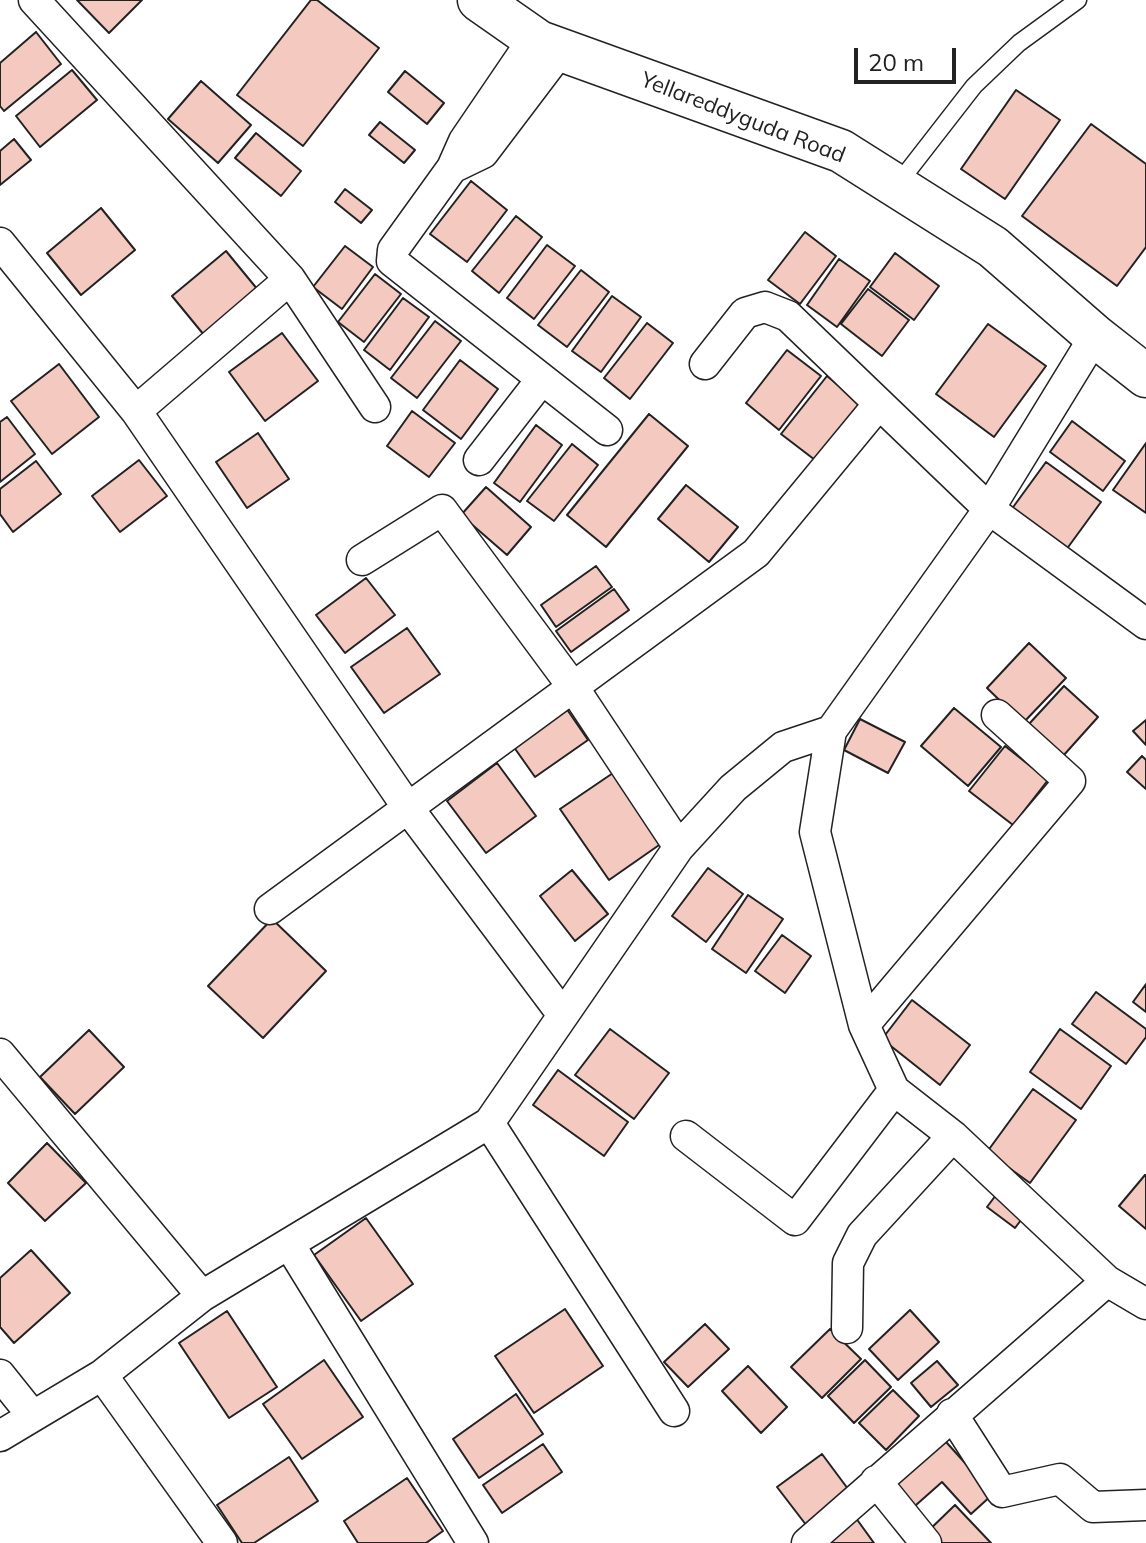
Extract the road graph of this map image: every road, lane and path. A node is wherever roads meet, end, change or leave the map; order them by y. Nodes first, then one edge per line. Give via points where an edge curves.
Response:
1 (34, 0) edge
2 (479, 0) edge
3 (1078, 0) edge
4 (547, 44) junction
5 (896, 186) junction
6 (0, 243) edge
7 (290, 279) junction
8 (1095, 336) junction
9 (705, 364) dead end
10 (1146, 376) edge
11 (542, 379) junction
12 (878, 405) junction
13 (375, 407) dead end
14 (136, 411) junction
15 (607, 430) dead end
16 (479, 460) dead end
17 (989, 509) junction
18 (362, 560) dead end
19 (1146, 624) edge
20 (573, 687) junction
21 (997, 715) dead end
22 (831, 731) junction
23 (408, 808) junction
24 (679, 847) junction
25 (270, 909) dead end
26 (563, 1015) junction
27 (864, 1025) junction
28 (0, 1054) edge
29 (894, 1090) junction
30 (489, 1123) junction
31 (686, 1136) dead end
32 (953, 1136) junction
33 (289, 1244) junction
34 (1107, 1281) junction
35 (202, 1296) junction
36 (1146, 1304) edge
37 (847, 1328) dead end
38 (0, 1375) edge
39 (102, 1375) junction
40 (674, 1411) dead end
41 (952, 1414) junction
42 (32, 1415) junction
43 (0, 1436) edge
44 (876, 1481) junction
45 (1146, 1505) edge
46 (222, 1543) edge
47 (473, 1543) edge
48 (807, 1543) edge
49 (926, 1543) edge

1 - 7 street
2 - 4 street, Yellareddyguda Road
3 - 5 lane via 1019,43 974,86
4 - 5 street, Yellareddyguda Road via 841,151
4 - 11 street via 464,141 452,168 393,250 392,261
5 - 8 street, Yellareddyguda Road via 993,247
6 - 14 street
7 - 13 street
7 - 14 street
8 - 10 street, Yellareddyguda Road
8 - 17 street
9 - 12 street via 745,313 765,307 788,316
11 - 15 street
11 - 16 street
12 - 17 street
12 - 20 street via 756,553
14 - 23 street
17 - 19 street
17 - 22 street
18 - 20 street via 442,510
20 - 23 street
20 - 24 street
21 - 27 street via 1070,781
22 - 24 street via 783,747 733,788
22 - 27 street via 815,832
23 - 25 street
23 - 26 street
24 - 26 street
26 - 30 street
27 - 29 street
28 - 35 street
29 - 31 street via 795,1220
29 - 32 street
30 - 33 street
30 - 40 street
32 - 34 street
32 - 37 street via 862,1235 848,1263
33 - 35 street
33 - 47 street
34 - 36 street
34 - 41 street
35 - 39 street
38 - 42 street
39 - 42 street
39 - 46 street
41 - 44 street
41 - 45 street via 1002,1492 1060,1479 1093,1507
42 - 43 street
44 - 48 street
44 - 49 street

